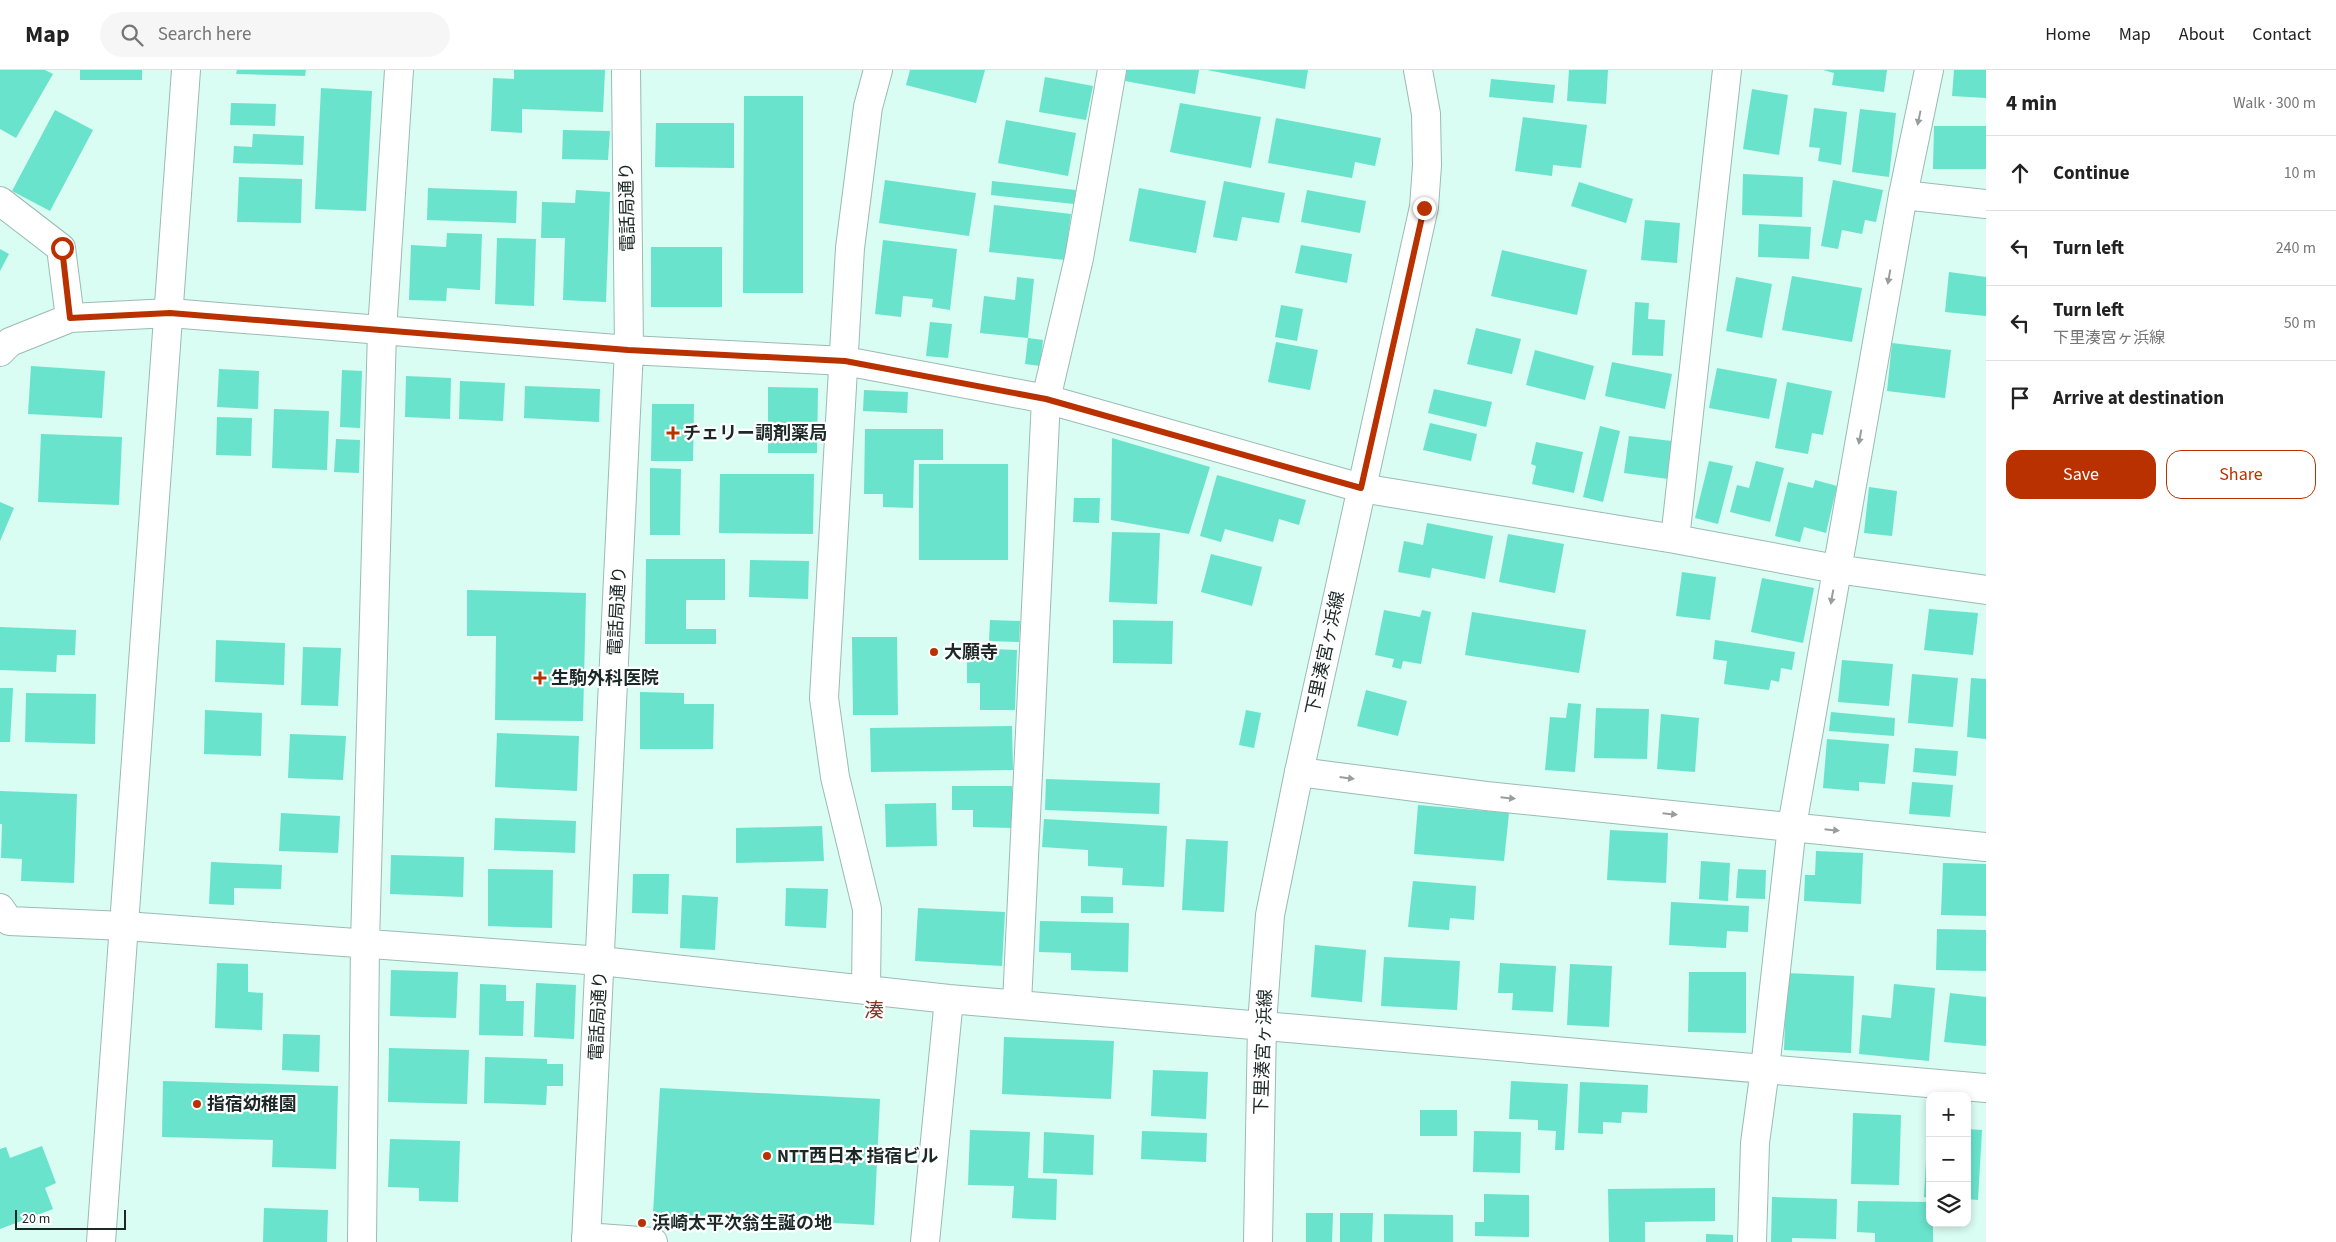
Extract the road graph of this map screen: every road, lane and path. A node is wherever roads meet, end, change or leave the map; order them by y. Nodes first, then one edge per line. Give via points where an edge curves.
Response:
1 (186, 70) edge
2 (399, 70) edge
3 (626, 70) edge
4 (878, 70) edge
5 (1112, 70) edge
6 (1418, 70) edge
7 (1727, 70) edge
8 (1929, 70) edge
9 (1903, 195) junction
10 (0, 201) edge
11 (1986, 204) edge
12 (170, 313) junction
13 (70, 318) junction
14 (382, 331) junction
15 (628, 350) junction
16 (0, 352) edge
17 (845, 361) junction
18 (1046, 399) junction
19 (1361, 488) junction
20 (1675, 539) junction
21 (1836, 569) junction
22 (1986, 590) edge
23 (1299, 772) junction
24 (1792, 826) junction
25 (1986, 847) edge
26 (0, 908) edge
27 (125, 926) junction
28 (365, 943) junction
29 (601, 961) junction
30 (866, 988) junction
31 (949, 999) junction
32 (1018, 1003) junction
33 (1262, 1024) junction
34 (1765, 1069) junction
35 (1986, 1088) edge
36 (586, 1240) edge
37 (101, 1242) edge
38 (362, 1242) edge
39 (653, 1242) edge
40 (924, 1242) edge
41 (1258, 1242) edge
42 (1752, 1242) edge

1 - 12 street
2 - 14 street
3 - 15 street, 電話局通り
4 - 17 street via 868,108 850,248
5 - 18 street via 1079,258
6 - 19 street, 下里湊宮ヶ浜線 via 1426,114 1428,164 1424,208
7 - 20 street
8 -> 9 street
9 - 11 street
9 -> 21 street
10 - 13 street via 62,248
12 - 13 street
12 - 14 street
12 - 27 street
13 - 16 street via 10,342
14 - 15 street
14 - 28 street
15 - 17 street
15 - 29 street, 電話局通り
17 - 18 street
17 - 30 street via 824,698 835,777 867,909
18 - 19 street
18 - 32 street
19 - 20 street
19 - 23 street, 下里湊宮ヶ浜線
20 - 21 street
21 - 22 street
21 -> 24 street
23 -> 24 street via 1486,796
23 - 33 street, 下里湊宮ヶ浜線 via 1270,915
24 -> 25 street
24 - 34 street
26 - 27 street via 9,921
27 - 28 street
27 - 37 street
28 - 29 street
28 - 38 street
29 - 30 street
29 - 36 street, 電話局通り
30 - 31 street
31 - 32 street
31 - 40 street
32 - 33 street
33 - 34 street
33 - 41 street, 下里湊宮ヶ浜線
34 - 35 street
34 - 42 street via 1755,1143
36 - 39 street

